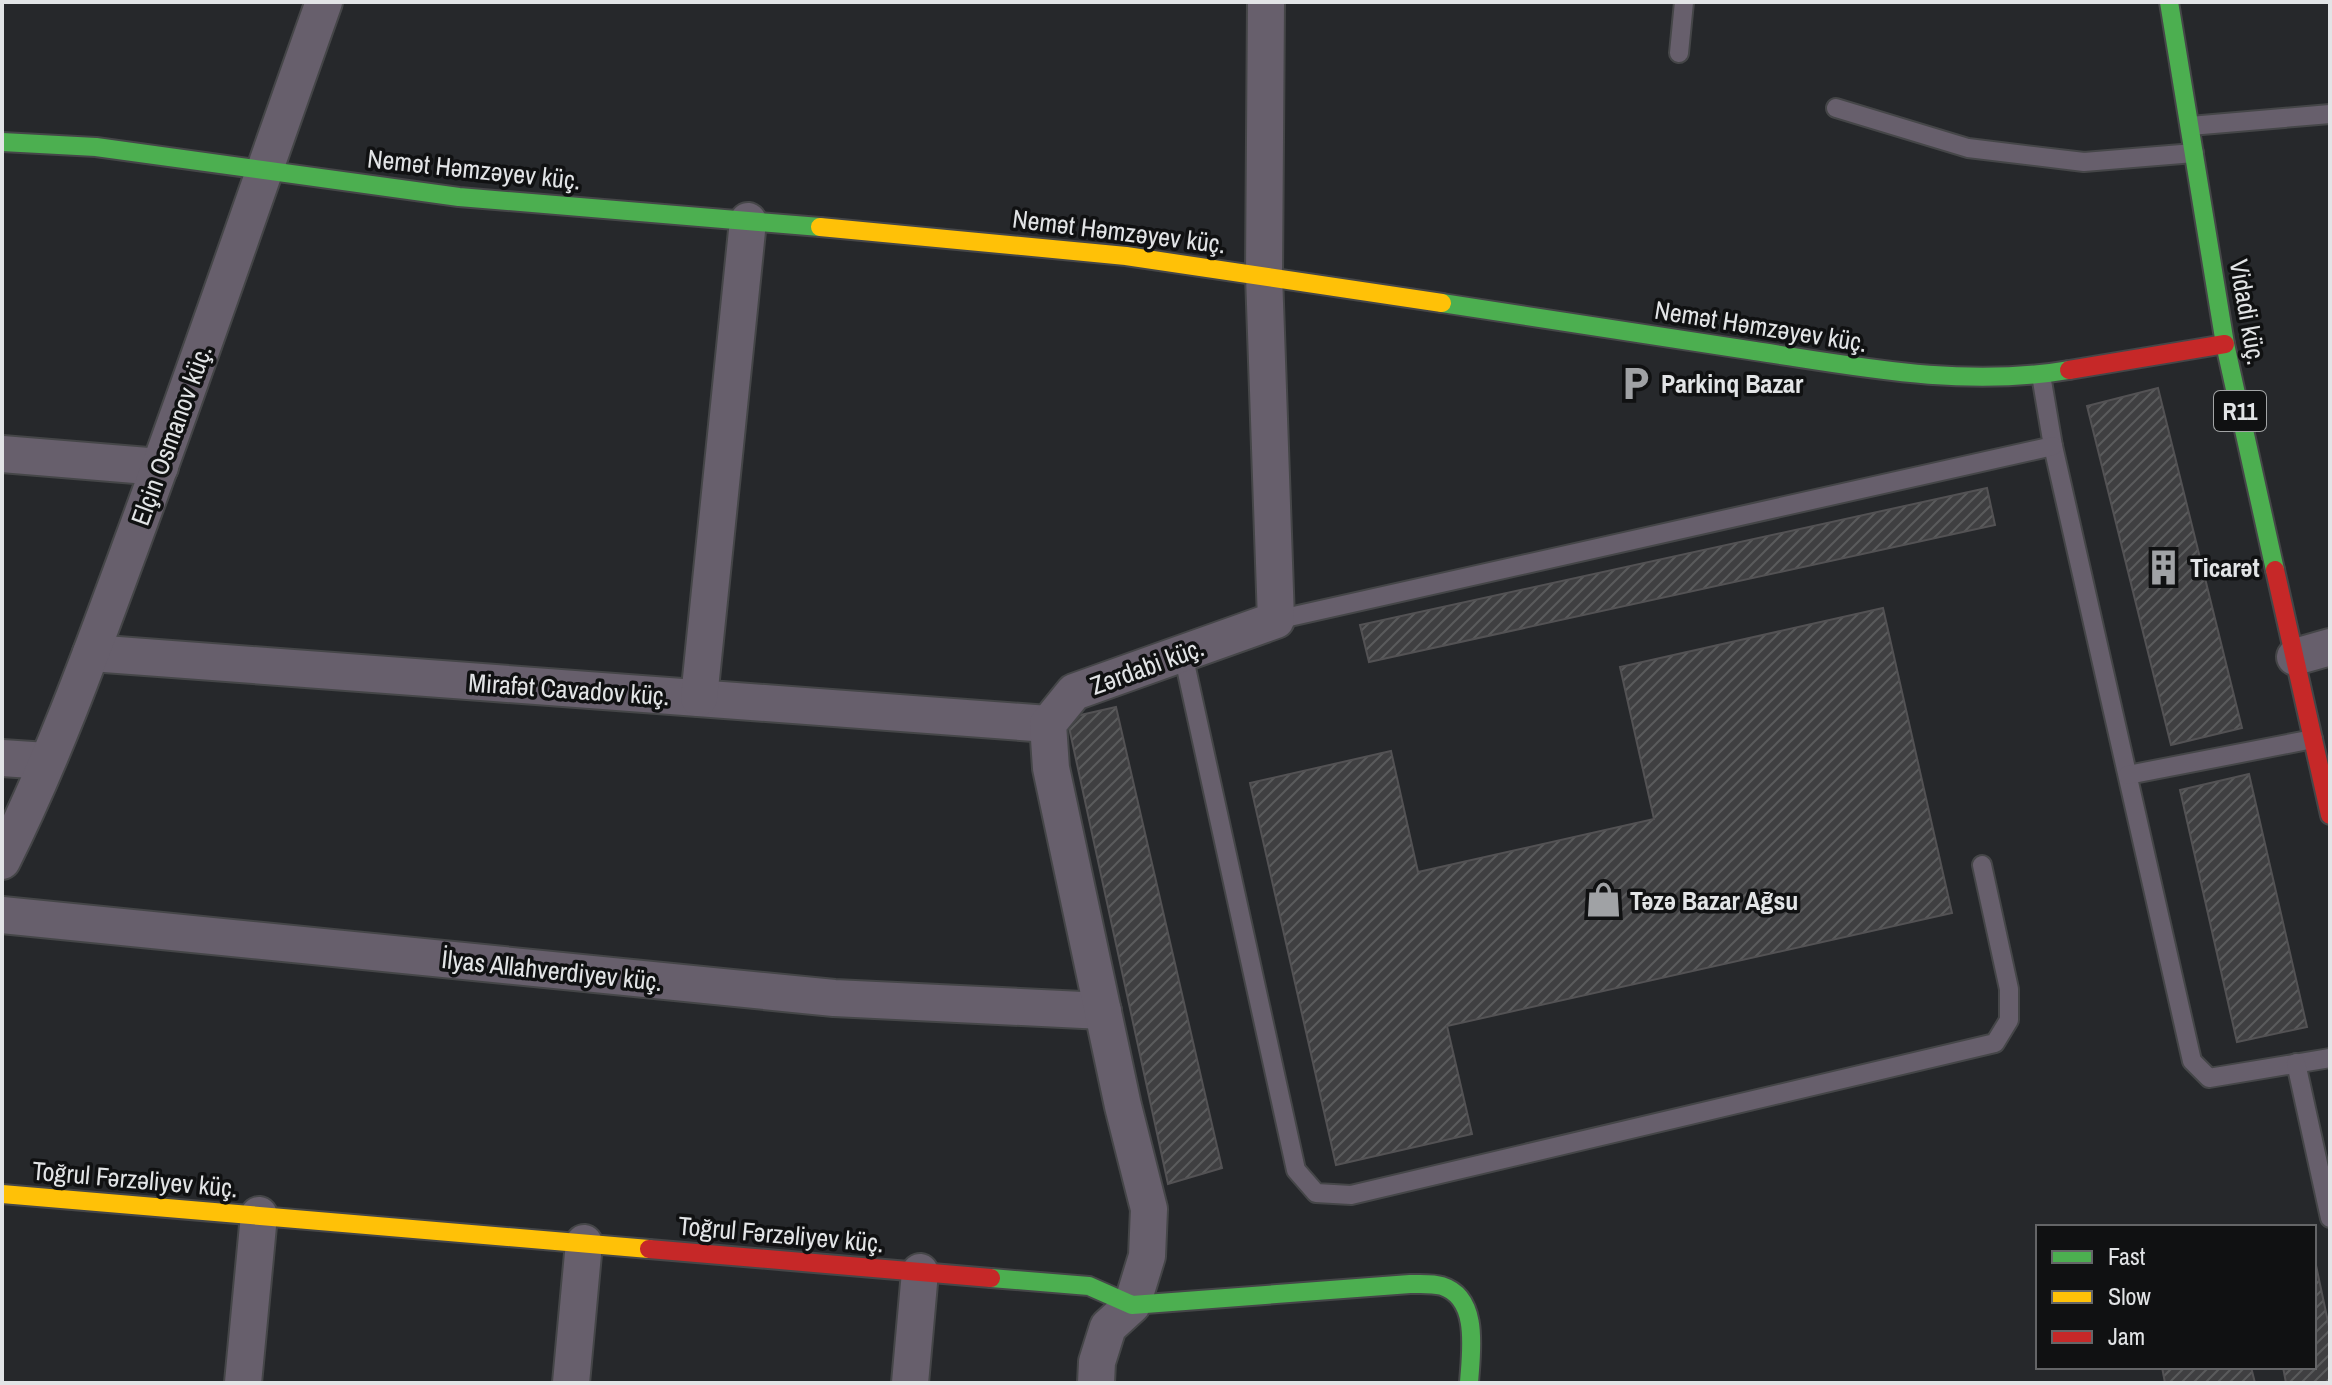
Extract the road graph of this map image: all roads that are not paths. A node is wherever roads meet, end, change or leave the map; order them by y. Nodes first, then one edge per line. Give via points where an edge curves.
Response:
1 (324, 2) edge
2 (1266, 2) edge
3 (1684, 2) edge
4 (2169, 2) edge
5 (1679, 53) dead end
6 (1836, 108) dead end
7 (2330, 114) edge
8 (2190, 126) junction
9 (2, 142) edge
10 (2195, 153) junction
11 (264, 170) junction
12 (748, 221) junction
13 (1264, 275) junction
14 (2225, 344) junction
15 (2041, 375) junction
16 (2053, 446) junction
17 (2, 454) edge
18 (160, 467) junction
19 (1276, 620) junction
20 (2330, 647) edge
21 (91, 653) junction
22 (1183, 654) junction
23 (2295, 657) junction
24 (699, 698) junction
25 (1048, 724) junction
26 (2313, 739) junction
27 (2, 758) edge
28 (47, 761) junction
29 (2128, 775) junction
30 (2330, 815) edge
31 (2, 861) edge
32 (1982, 865) dead end
33 (2, 915) edge
34 (1103, 1011) junction
35 (2330, 1058) edge
36 (2296, 1063) junction
37 (2, 1194) edge
38 (259, 1215) junction
39 (2330, 1218) edge
40 (584, 1243) junction
41 (920, 1272) junction
42 (1132, 1305) junction
43 (243, 1383) edge
44 (571, 1383) edge
45 (910, 1383) edge
46 (1096, 1383) edge
47 (1469, 1383) edge

1 - 11 street, Elçin Osmanov küç.
2 - 13 street
3 - 5 lane
4 - 8 street, Vidadi küç. / R11
6 - 10 lane via 1968,148 2084,162
7 - 8 lane
8 - 10 street, Vidadi küç. / R11
9 - 11 street, Nemət Həmzəyev küç. via 96,147
10 - 14 street, Vidadi küç. / R11
11 - 12 street, Nemət Həmzəyev küç. via 459,197
11 - 18 street, Elçin Osmanov küç.
12 - 13 street, Nemət Həmzəyev küç. via 1126,256
12 - 24 street
13 - 15 street, Nemət Həmzəyev küç. via 1871,369 1945,377
13 - 19 street
14 - 15 street, Nemət Həmzəyev küç.
14 - 23 street, Vidadi küç. / R11
15 - 16 lane
16 - 19 lane
16 - 29 lane
17 - 18 street
18 - 21 street, Elçin Osmanov küç.
19 - 22 street, Zərdabi küç.
20 - 23 street
21 - 24 street, Mirafət Cavadov küç.
21 - 28 street, Elçin Osmanov küç.
22 - 25 street, Zərdabi küç. via 1074,692
22 - 32 lane via 1296,1170 1316,1193 1351,1195 1995,1043 2009,1020 2009,989
23 - 26 street, Vidadi küç. / R11
24 - 25 street, Mirafət Cavadov küç.
25 - 34 street via 1051,768
26 - 29 lane
26 - 30 street, Vidadi küç. / R11
27 - 28 street
28 - 31 street, Elçin Osmanov küç.
29 - 36 lane via 2192,1061 2209,1078
33 - 34 street, İlyas Allahverdiyev küç. via 834,998
34 - 42 street via 1149,1209 1147,1256
35 - 36 lane
36 - 39 lane
37 - 38 street, Toğrul Fərzəliyev küç.
38 - 40 street, Toğrul Fərzəliyev küç.
38 - 43 street
40 - 41 street, Toğrul Fərzəliyev küç.
40 - 44 street
41 - 42 street, Toğrul Fərzəliyev küç. via 1089,1286
41 - 45 street
42 - 46 street via 1108,1327
42 - 47 street, Toğrul Fərzəliyev küç. via 1410,1284 1444,1286 1461,1297 1472,1325

